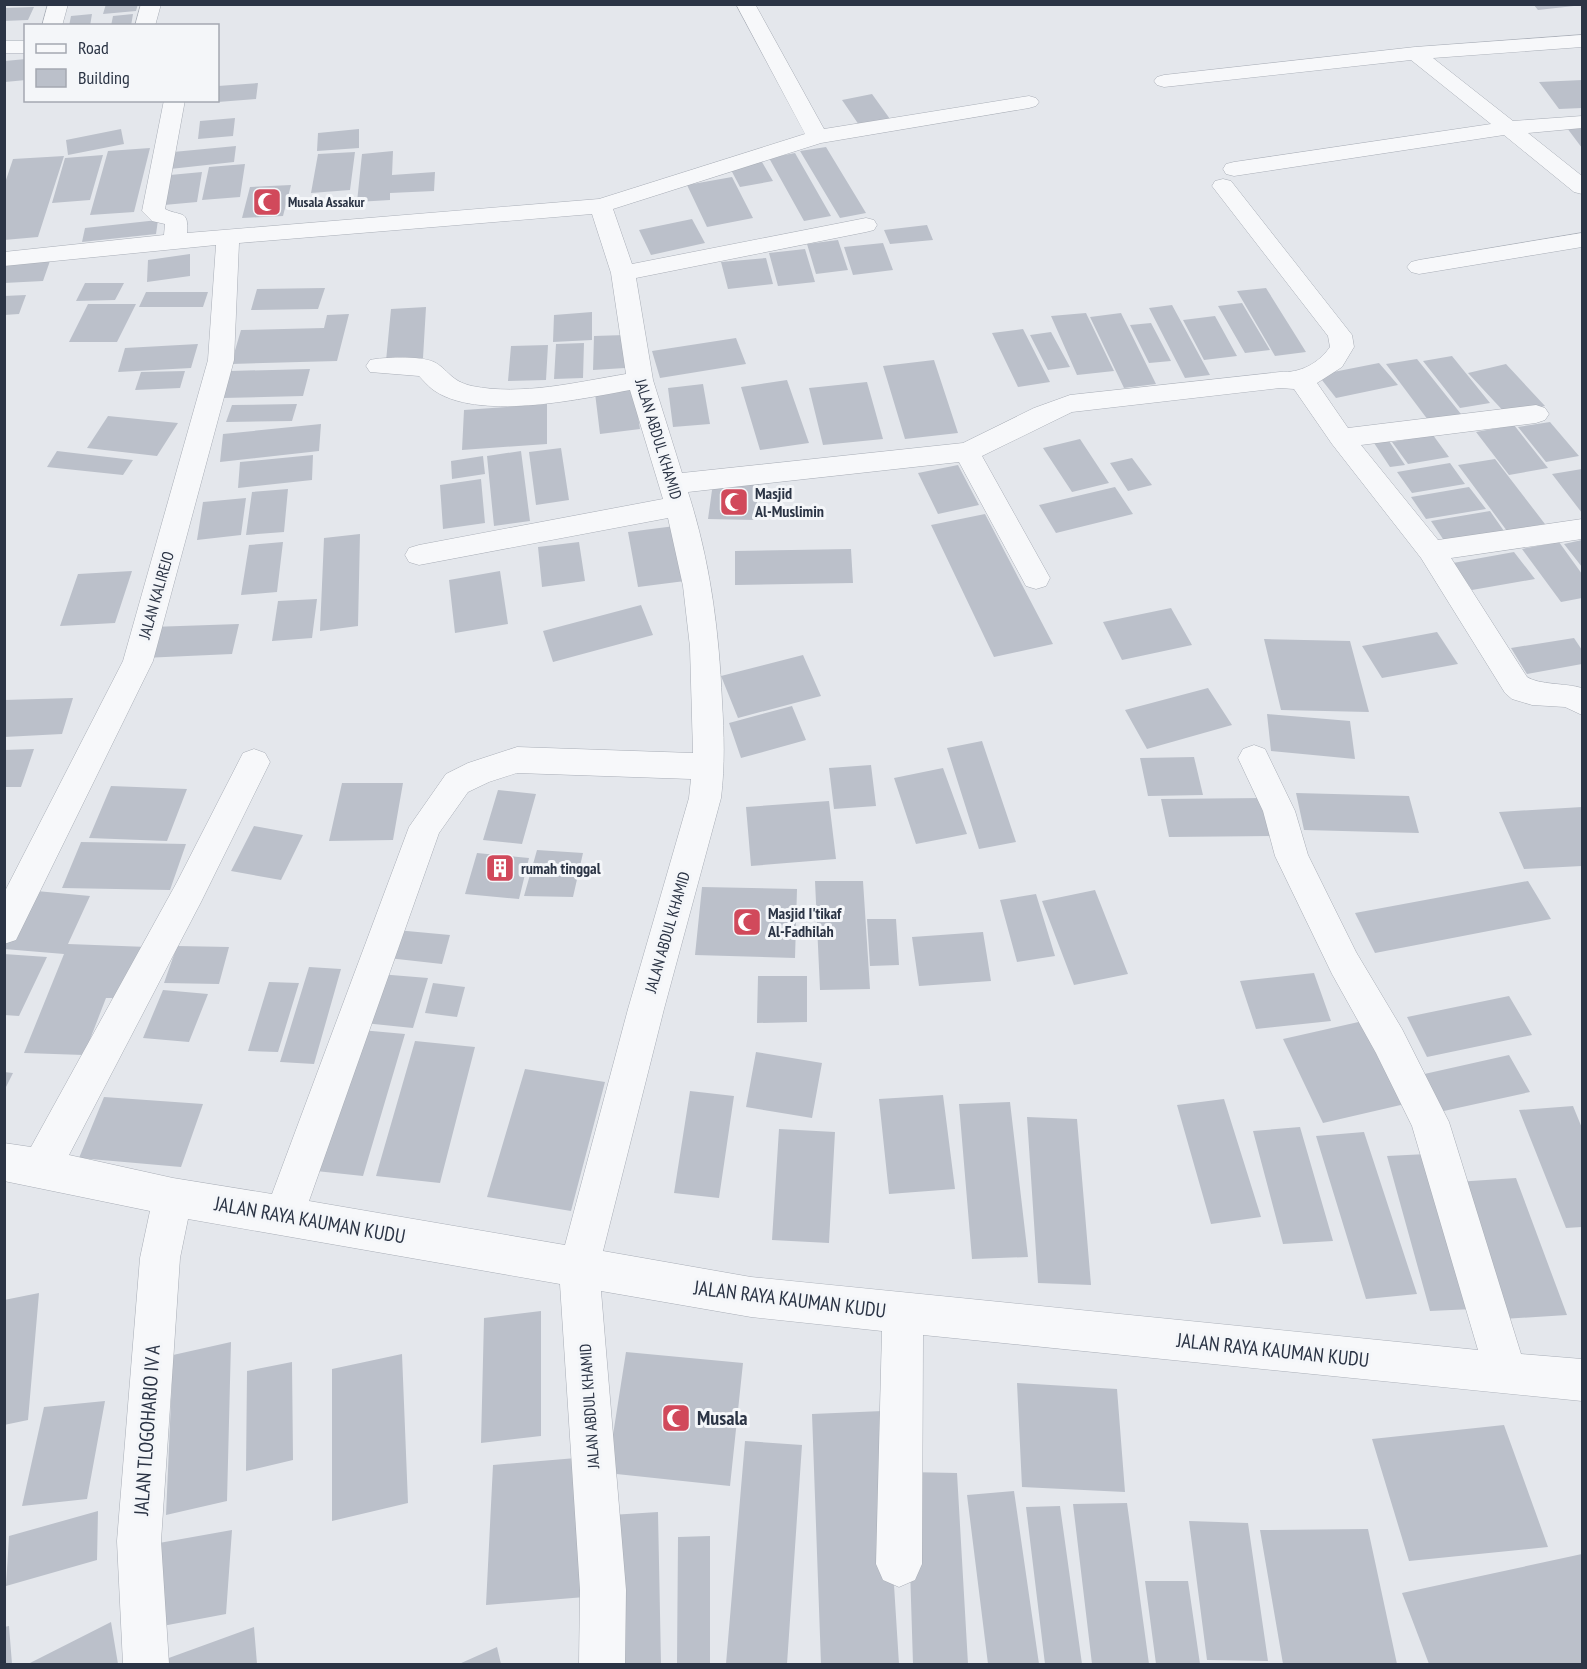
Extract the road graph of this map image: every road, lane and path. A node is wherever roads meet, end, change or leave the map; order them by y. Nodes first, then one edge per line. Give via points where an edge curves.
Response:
1 (58, 4) edge
2 (151, 4) edge
3 (745, 4) edge
4 (53, 24) edge
5 (146, 24) edge
6 (1582, 41) edge
7 (4, 47) edge
8 (24, 47) edge
9 (1415, 52) junction
10 (1164, 81) dead end
11 (175, 102) edge
12 (1029, 102) dead end
13 (1582, 122) edge
14 (1509, 128) junction
15 (817, 137) junction
16 (1582, 188) edge
17 (601, 206) junction
18 (866, 225) dead end
19 (228, 237) junction
20 (1582, 240) edge
21 (175, 241) junction
22 (4, 259) edge
23 (1419, 267) dead end
24 (623, 273) junction
25 (379, 366) dead end
26 (640, 380) junction
27 (1302, 381) junction
28 (1536, 414) dead end
29 (1341, 438) junction
30 (967, 452) junction
31 (675, 495) junction
32 (1582, 529) edge
33 (1431, 551) junction
34 (419, 555) dead end
35 (1036, 578) dead end
36 (1582, 703) edge
37 (1254, 758) dead end
38 (254, 762) dead end
39 (709, 766) junction
40 (4, 930) edge
41 (23, 1165) edge
42 (173, 1197) junction
43 (284, 1215) junction
44 (579, 1267) junction
45 (903, 1312) junction
46 (1506, 1374) junction
47 (1582, 1380) edge
48 (899, 1564) dead end
49 (146, 1665) edge
50 (602, 1665) edge

1 - 4 street
2 - 5 street
3 - 15 street
6 - 9 street
7 - 8 street
9 - 10 street
9 - 14 street
11 - 21 street via 153,211 177,220
12 - 15 street
13 - 14 street
14 - 16 street
14 - 27 street via 1229,177 1340,335 1342,347 1338,355
15 - 17 street
17 - 19 street
17 - 24 street, JALAN ABDUL KHAMID
18 - 24 street
19 - 21 street
19 - 40 street, JALAN KALIREJO via 221,360 138,661
20 - 23 street
21 - 22 street
24 - 26 street, JALAN ABDUL KHAMID
25 - 26 street via 426,368 431,378 443,386 493,399
26 - 31 street, JALAN ABDUL KHAMID
27 - 29 street
27 - 30 street via 1280,380 1070,404 1043,413
28 - 29 street
29 - 33 street
30 - 31 street
30 - 35 street
31 - 34 street
31 - 39 street, JALAN ABDUL KHAMID via 697,586 705,647
32 - 33 street
33 - 36 street via 1520,688 1528,693 1572,696
37 - 46 street via 1279,811 1292,856 1344,963 1430,1122
38 - 41 street via 189,892
39 - 43 street via 517,760 457,783 425,827
39 - 44 street, JALAN ABDUL KHAMID via 705,798
41 - 42 street, JALAN RAYA KAUMAN KUDU
42 - 43 street, JALAN RAYA KAUMAN KUDU
42 - 49 street, JALAN TLOGOHARJO IV A via 160,1258 139,1541
43 - 44 street, JALAN RAYA KAUMAN KUDU
44 - 45 street, JALAN RAYA KAUMAN KUDU via 751,1297
44 - 50 street, JALAN ABDUL KHAMID via 603,1590
45 - 46 street, JALAN RAYA KAUMAN KUDU
45 - 48 street
46 - 47 street, JALAN RAYA KAUMAN KUDU

